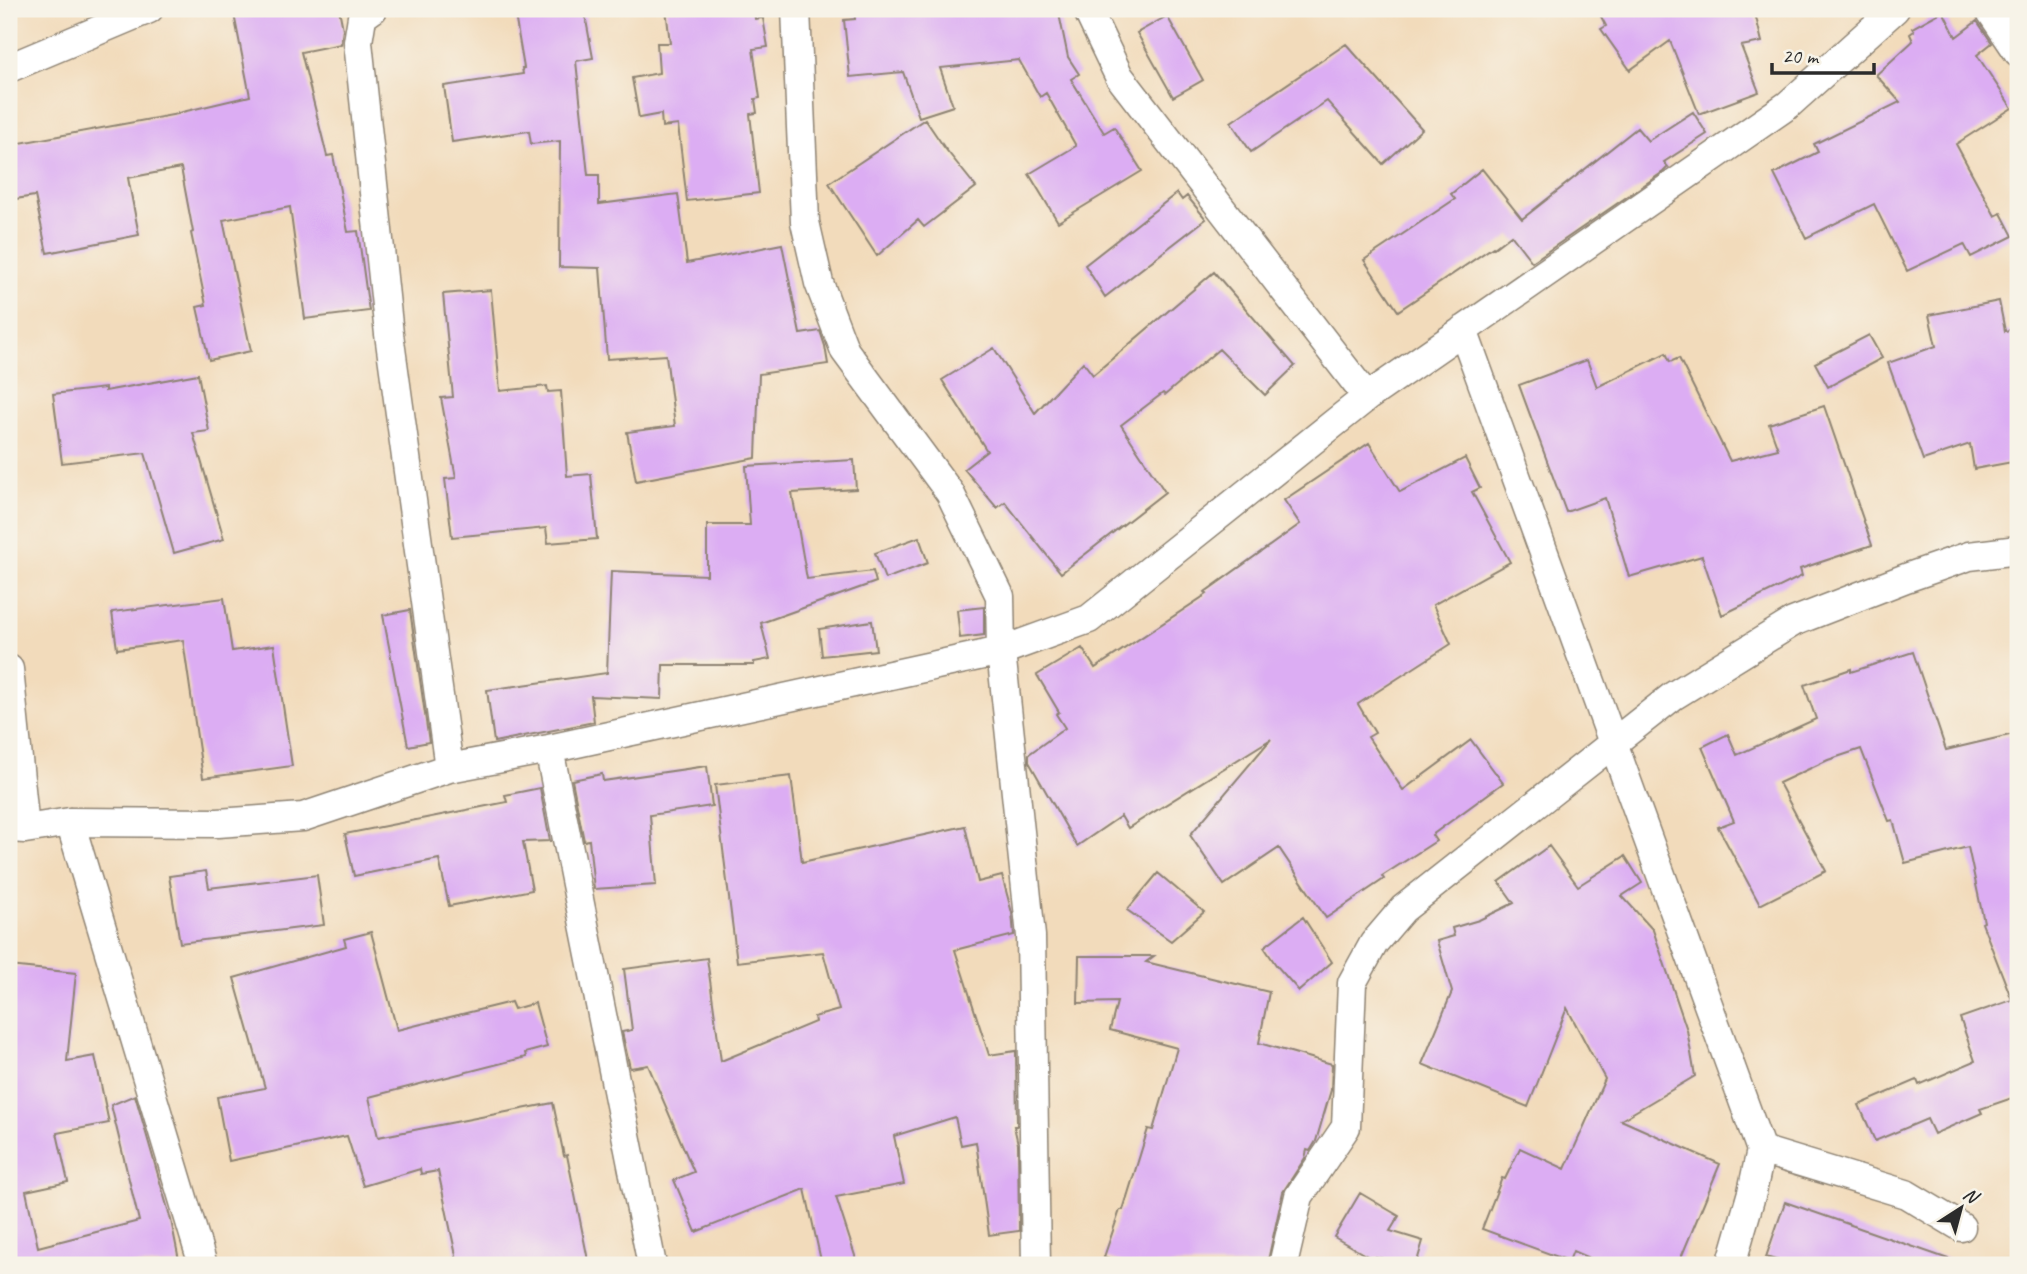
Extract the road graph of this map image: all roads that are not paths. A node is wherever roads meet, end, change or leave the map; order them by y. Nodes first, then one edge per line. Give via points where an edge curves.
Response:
1 (149, 9) edge
2 (373, 9) edge
3 (796, 9) edge
4 (1087, 9) edge
5 (1895, 9) edge
6 (1989, 9) edge
7 (2018, 52) edge
8 (9, 68) edge
9 (1463, 330) junction
10 (1367, 397) junction
11 (2018, 550) edge
12 (1001, 651) junction
13 (9, 669) edge
14 (1613, 744) junction
15 (549, 749) junction
16 (449, 768) junction
17 (70, 822) junction
18 (17, 828) edge
19 (1761, 1150) junction
20 (1961, 1227) dead end
21 (203, 1265) edge
22 (652, 1265) edge
23 (1036, 1265) edge
24 (1283, 1265) edge
25 (1731, 1265) edge

1 - 8 street
2 - 16 street via 362,17 358,42 389,334
3 - 12 street via 805,222 819,283 845,351 950,493 1000,596
4 - 10 street via 1119,76
5 - 9 street via 1788,106
6 - 7 street
9 - 10 street
9 - 14 street
10 - 12 street via 1089,619
11 - 14 street via 1969,556 1793,622 1673,696
12 - 15 street
12 - 23 street via 1031,936
13 - 18 street
14 - 19 street
14 - 24 street via 1403,909 1374,943 1352,983 1346,1127 1299,1196
15 - 16 street
15 - 22 street
16 - 17 street via 303,817 218,824
17 - 18 street
17 - 21 street
19 - 20 street via 1906,1194
19 - 25 street

